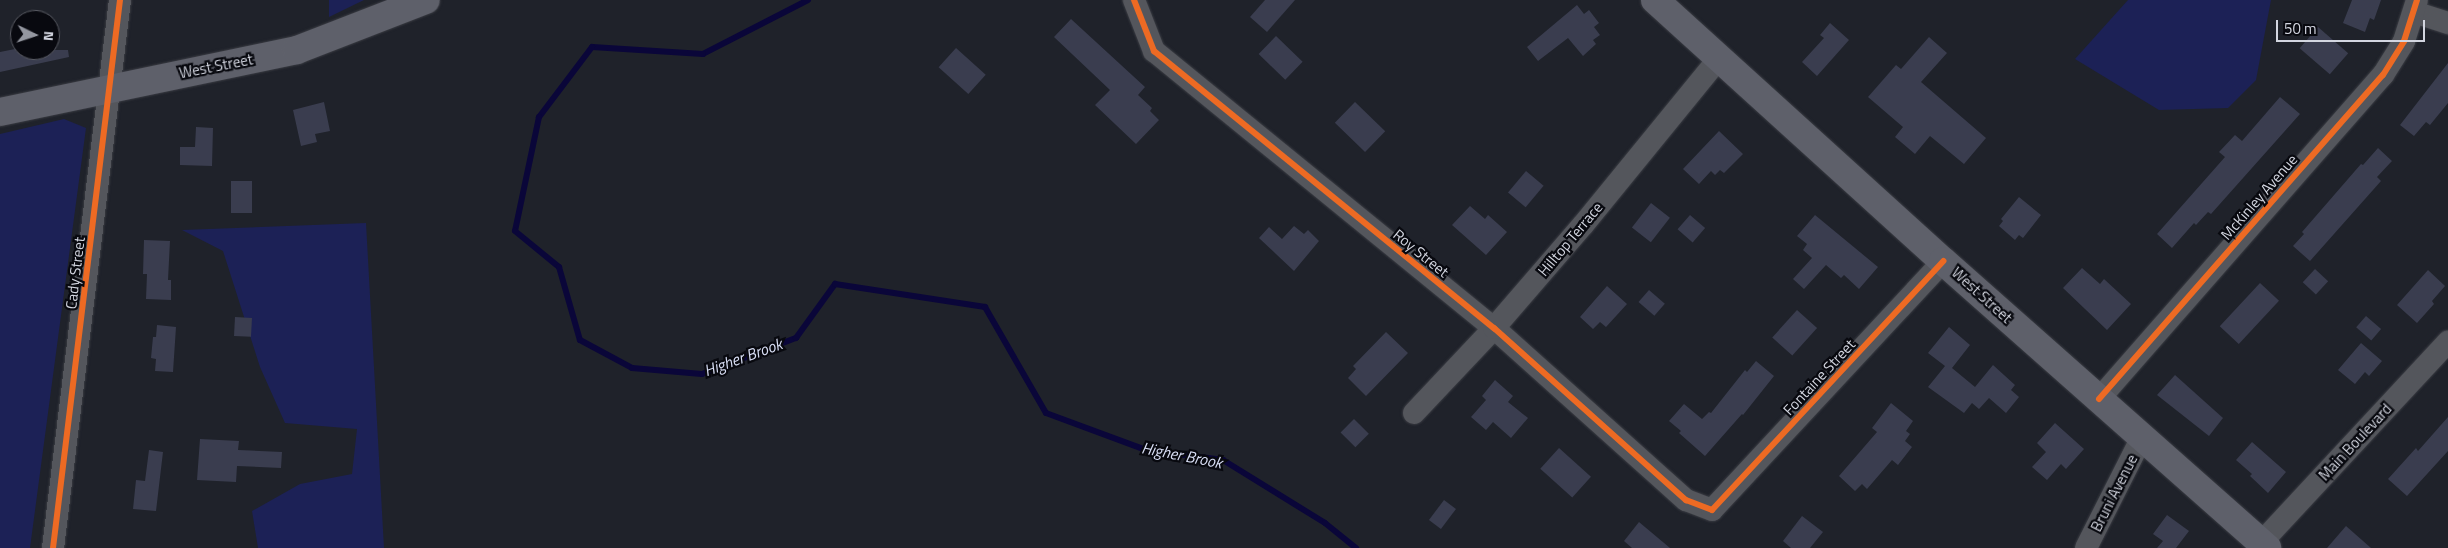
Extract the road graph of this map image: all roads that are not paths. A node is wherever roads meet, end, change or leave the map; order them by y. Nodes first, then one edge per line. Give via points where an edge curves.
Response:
1 (120, 0) edge
2 (426, 0) edge
3 (1134, 0) edge
4 (1655, 0) edge
5 (2415, 6) edge
6 (2448, 23) edge
7 (1719, 58) junction
8 (109, 88) junction
9 (0, 112) edge
10 (1943, 261) junction
11 (1494, 328) junction
12 (2448, 342) edge
13 (2099, 399) junction
14 (1414, 413) dead end
15 (2142, 437) junction
16 (1712, 510) joint
17 (2264, 546) edge
18 (53, 548) edge
19 (2086, 548) edge

1 - 8 street, Cady Street
2 - 8 main road, West Street via 297,50
3 - 11 street, Roy Street via 1154,51
4 - 7 main road, West Street
5 - 6 street
5 - 13 street, McKinley Avenue via 2404,41 2383,76
7 - 10 main road, West Street
7 - 11 street, Hilltop Terrace
8 - 9 main road, West Street
8 - 18 street, Cady Street
10 - 13 main road, West Street
10 - 16 street, Fontaine Street
11 - 14 street, Hilltop Terrace
11 - 16 street, Roy Street via 1686,500
12 - 17 street, Main Boulevard
13 - 15 main road, West Street
15 - 17 main road, West Street
15 - 19 street, Bruni Avenue

